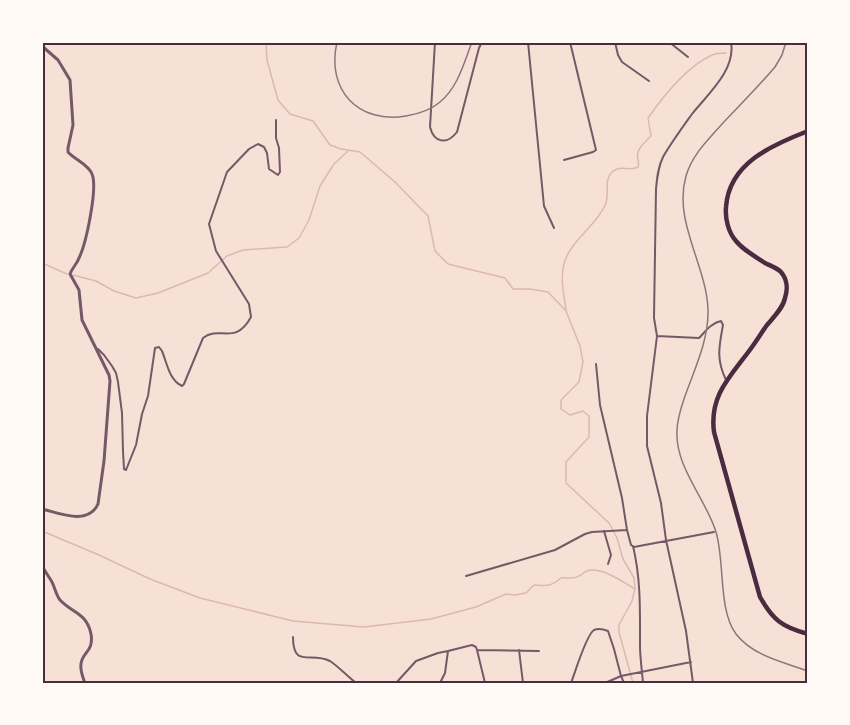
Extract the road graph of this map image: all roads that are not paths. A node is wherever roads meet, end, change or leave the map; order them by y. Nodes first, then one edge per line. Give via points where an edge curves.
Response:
1 (435, 42) edge
2 (482, 42) edge
3 (528, 42) edge
4 (570, 42) edge
5 (615, 42) edge
6 (669, 42) edge
7 (730, 42) edge
8 (42, 46) edge
9 (688, 57) dead end
10 (649, 81) dead end
11 (276, 120) dead end
12 (808, 131) edge
13 (564, 160) dead end
14 (554, 228) dead end
15 (657, 336) junction
16 (96, 348) junction
17 (596, 364) dead end
18 (726, 380) junction
19 (42, 509) edge
20 (627, 530) junction
21 (605, 531) junction
22 (714, 532) dead end
23 (666, 540) junction
24 (633, 546) junction
25 (608, 564) dead end
26 (42, 566) edge
27 (466, 576) dead end
28 (808, 634) edge
29 (293, 638) dead end
30 (477, 650) junction
31 (519, 650) junction
32 (448, 651) junction
33 (539, 651) dead end
34 (690, 662) junction
35 (642, 671) junction
36 (621, 676) junction
37 (85, 683) edge
38 (356, 683) edge
39 (397, 683) edge
40 (440, 683) edge
41 (462, 683) edge
42 (485, 683) edge
43 (523, 683) edge
44 (571, 683) edge
45 (605, 683) edge
46 (624, 683) edge
47 (643, 683) edge
48 (693, 683) edge

1 - 2 street via 430,127 435,138 444,140 457,132
3 - 14 street via 544,206
4 - 13 street via 596,150
5 - 10 street via 622,62
6 - 9 street
7 - 15 street via 731,59 724,73 691,116 657,173
8 - 16 street via 58,60 70,80 73,125 68,152 88,168 93,178 84,244 70,274 79,290 82,320
11 - 16 street via 280,172 269,169 264,147 258,144 249,148 226,172 209,224 216,251 249,304 251,317 240,331 203,338 182,386 172,379 162,351 155,348 148,396 126,470 116,373
12 - 18 highway via 752,159 738,172 729,190 726,213 734,239 780,271 787,290 782,306
15 - 18 street via 699,338 721,321 718,358
15 - 23 street via 646,435
16 - 19 street via 110,381 98,504 93,513 80,517
17 - 20 street via 600,405
18 - 28 highway via 712,420 759,597 778,622
20 - 21 street
20 - 24 street
21 - 25 street via 611,555
21 - 27 street via 585,534 555,550
22 - 23 street
23 - 24 street
23 - 34 street
24 - 35 street via 640,601
26 - 37 street via 61,600 89,626 91,646 81,664
29 - 38 street via 299,657 331,662
30 - 31 street
30 - 32 street via 472,645
30 - 42 street
31 - 33 street
31 - 43 street
32 - 39 street via 416,661
32 - 40 street
34 - 35 street
34 - 48 street
35 - 36 street
35 - 47 street
36 - 44 street via 608,631 597,629 586,640
36 - 45 street
36 - 46 street
41 - 42 street
42 - 43 street

